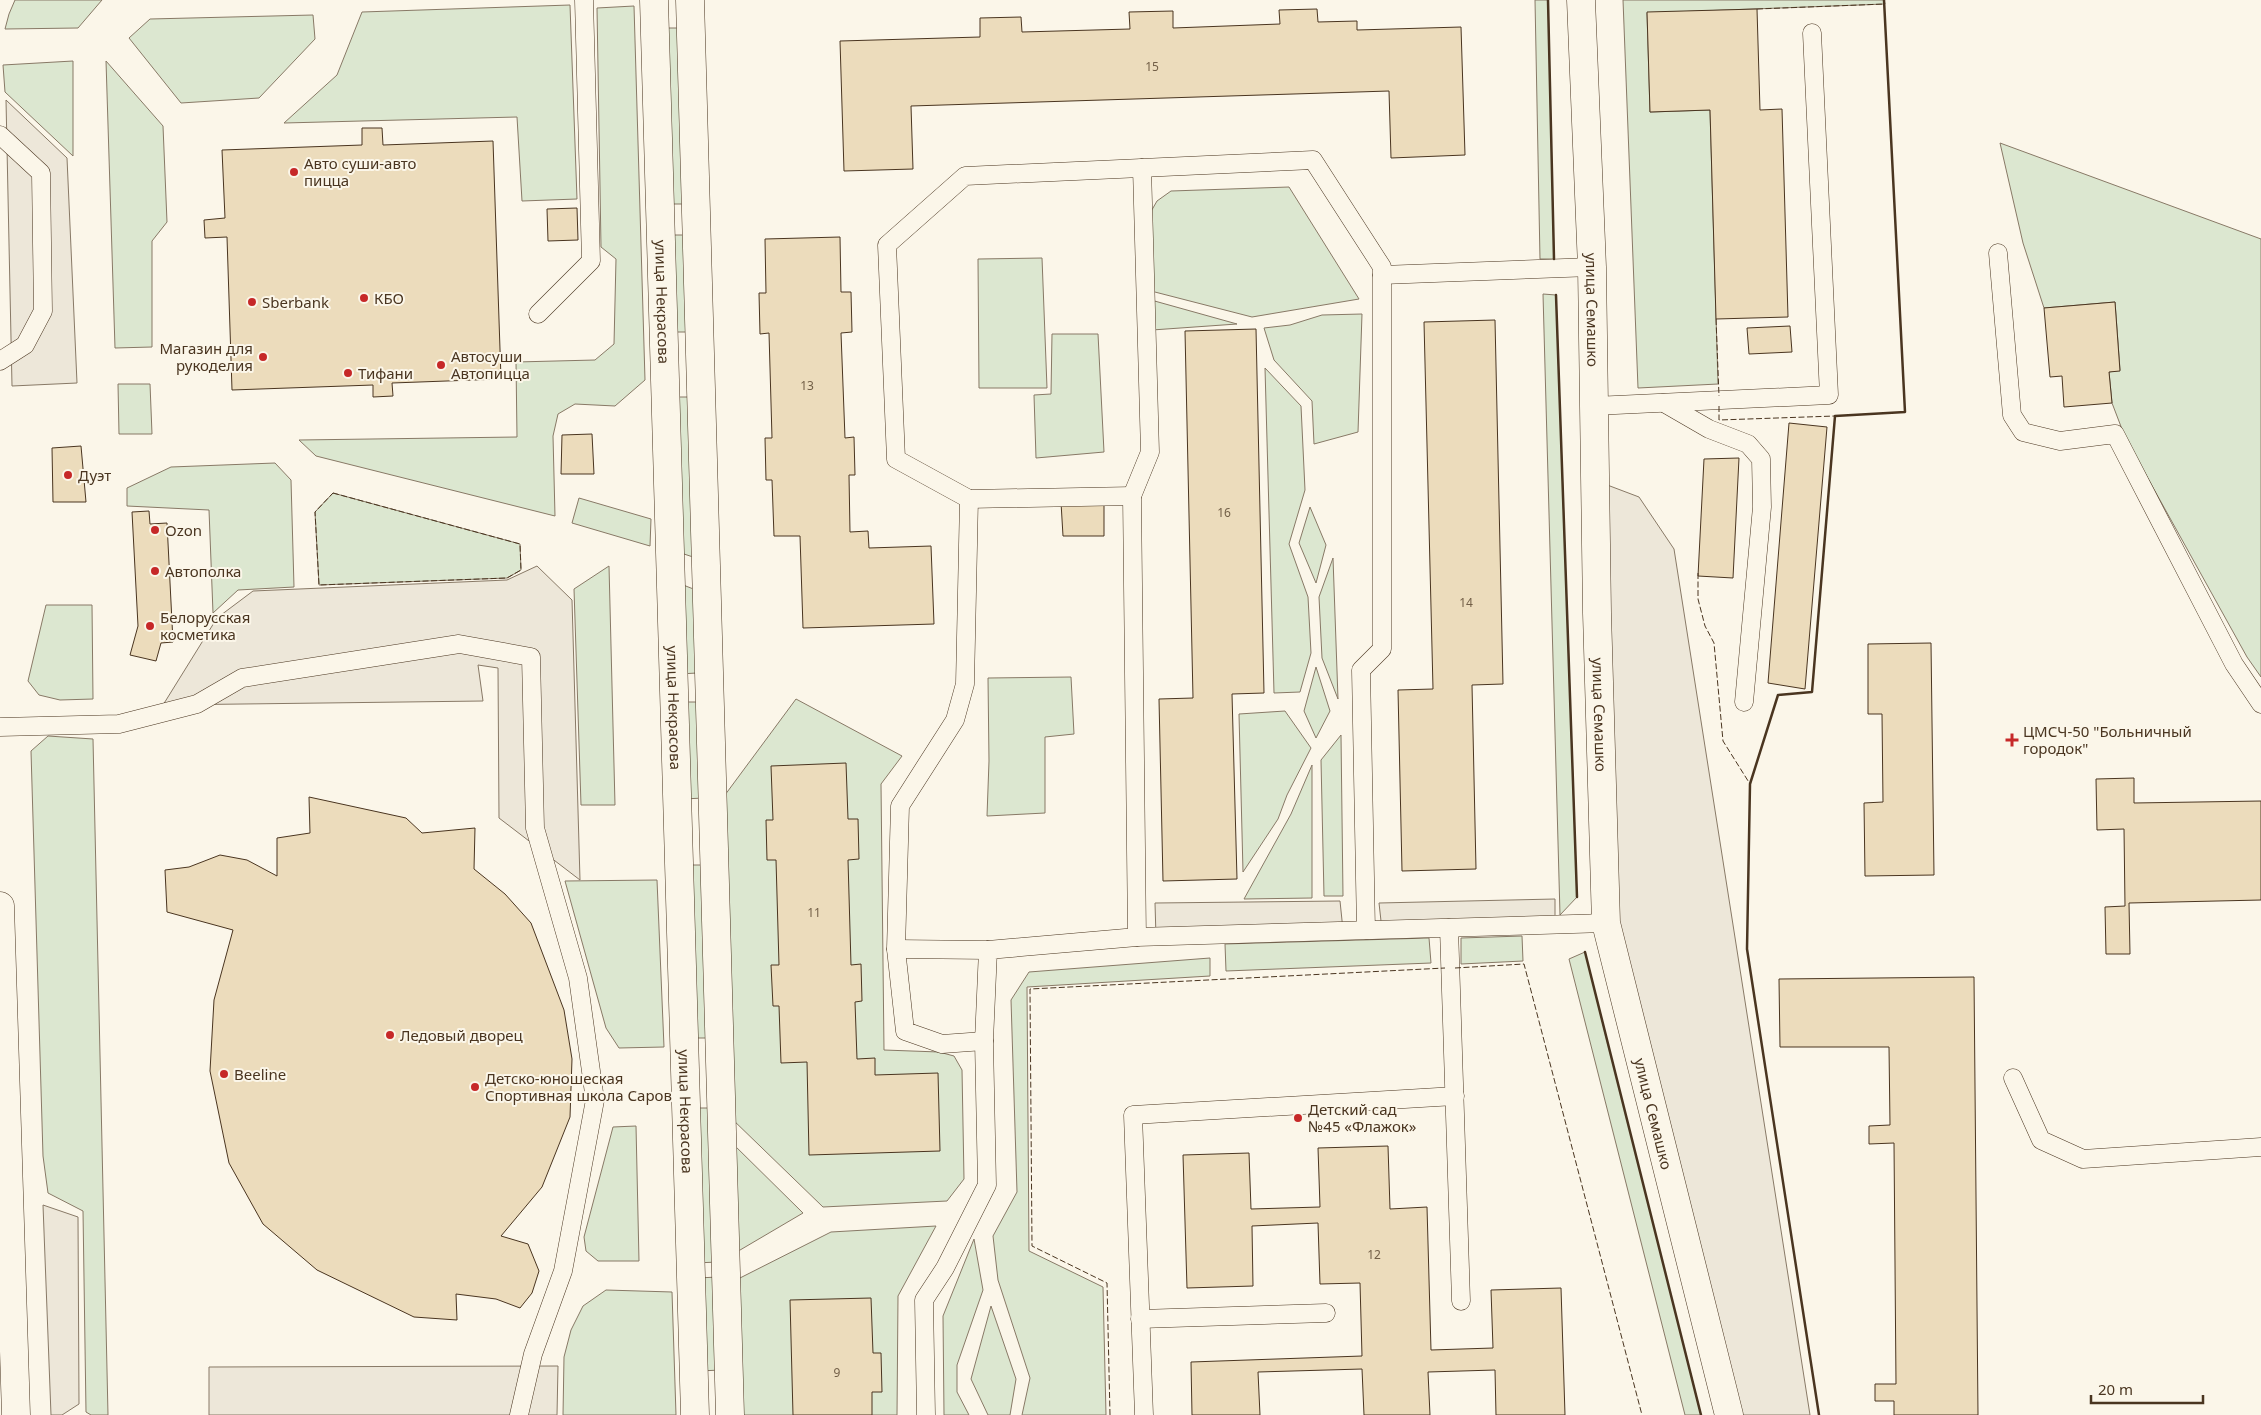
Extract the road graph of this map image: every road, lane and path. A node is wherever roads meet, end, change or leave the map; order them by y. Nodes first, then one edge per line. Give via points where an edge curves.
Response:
1 (584, 0) edge
2 (654, 0) edge
3 (690, 0) edge
4 (1581, 0) edge
5 (1812, 33) dead end
6 (0, 135) edge
7 (1142, 168) junction
8 (1998, 253) dead end
9 (1592, 267) junction
10 (1382, 275) junction
11 (538, 314) dead end
12 (0, 361) edge
13 (1664, 403) junction
14 (1594, 406) junction
15 (1132, 496) junction
16 (969, 499) junction
17 (1744, 702) dead end
18 (2261, 704) edge
19 (0, 727) edge
20 (0, 906) edge
21 (1606, 923) junction
22 (1449, 928) junction
23 (1366, 930) junction
24 (1137, 937) junction
25 (896, 948) junction
26 (988, 950) junction
27 (1, 971) edge
28 (984, 1041) junction
29 (2013, 1078) dead end
30 (1455, 1096) junction
31 (2261, 1146) edge
32 (1461, 1301) dead end
33 (1326, 1313) dead end
34 (1140, 1319) junction
35 (16, 1415) edge
36 (519, 1415) edge
37 (695, 1415) edge
38 (730, 1415) edge
39 (926, 1415) edge
40 (1144, 1415) edge
41 (1729, 1415) edge

1 - 11 lane via 591,261
2 - 37 street, улица Некрасова
3 - 38 street
4 - 9 street, улица Семашко
5 - 13 lane via 1828,395
6 - 12 lane via 41,173 43,312 25,346
7 - 10 lane via 1313,160 1382,267
7 - 15 lane via 1150,452
7 - 16 lane via 965,176 887,245 896,459
8 - 18 lane via 2012,415 2023,432 2060,440 2115,434 2234,664
9 - 10 lane
9 - 14 street, улица Семашко
10 - 23 lane via 1382,649 1361,670
13 - 14 lane
13 - 17 lane via 1709,429 1748,444 1761,459 1762,507
14 - 21 street, улица Семашко
15 - 16 lane
15 - 24 lane
16 - 25 lane via 965,684 956,720 900,806
19 - 36 lane via 119,724 197,704 242,678 459,644 531,657 535,828 578,978 595,1100 563,1272 533,1354
20 - 27 street
21 - 22 lane
21 - 41 street, улица Семашко
22 - 23 lane
22 - 30 lane
23 - 24 lane
24 - 26 lane
25 - 26 lane
25 - 28 lane via 905,1031 942,1044
26 - 28 lane
27 - 35 street
28 - 39 lane via 987,1185 945,1268 924,1300
29 - 31 lane via 2041,1140 2082,1160
30 - 32 lane
30 - 34 lane via 1133,1115
33 - 34 lane
34 - 40 lane

